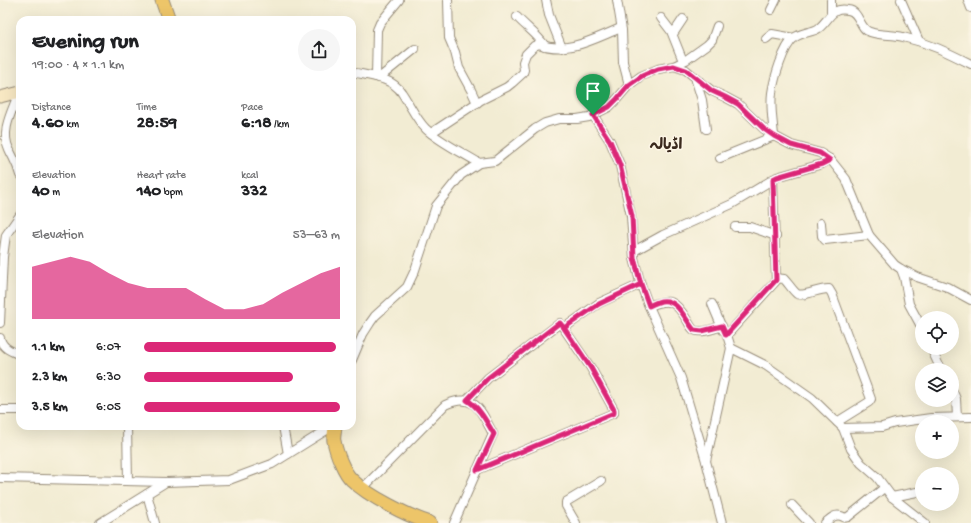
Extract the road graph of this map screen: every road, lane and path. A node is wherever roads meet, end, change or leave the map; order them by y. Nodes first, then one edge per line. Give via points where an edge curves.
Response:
1 (162, 0) edge
2 (399, 0) edge
3 (448, 0) edge
4 (546, 0) edge
5 (617, 0) edge
6 (776, 0) edge
7 (831, 0) edge
8 (901, 0) edge
9 (968, 0) edge
10 (971, 8) edge
11 (771, 10) dead end
12 (831, 13) junction
13 (167, 16) edge
14 (517, 17) dead end
15 (661, 18) dead end
16 (683, 19) dead end
17 (717, 26) dead end
18 (621, 28) junction
19 (673, 34) junction
20 (794, 38) junction
21 (766, 39) dead end
22 (919, 41) junction
23 (546, 46) junction
24 (415, 48) dead end
25 (562, 48) junction
26 (683, 61) junction
27 (971, 64) edge
28 (674, 66) junction
29 (356, 73) edge
30 (377, 77) junction
31 (695, 77) junction
32 (629, 85) junction
33 (16, 93) edge
34 (0, 97) edge
35 (16, 102) edge
36 (477, 103) junction
37 (593, 115) junction
38 (706, 128) dead end
39 (431, 134) junction
40 (774, 136) junction
41 (720, 158) dead end
42 (830, 160) junction
43 (16, 162) edge
44 (479, 163) junction
45 (773, 179) junction
46 (16, 221) edge
47 (821, 223) dead end
48 (735, 227) dead end
49 (870, 234) junction
50 (776, 236) junction
51 (634, 251) junction
52 (901, 269) junction
53 (776, 278) junction
54 (641, 284) junction
55 (971, 300) edge
56 (712, 304) dead end
57 (649, 306) junction
58 (915, 315) edge
59 (0, 323) edge
60 (722, 326) junction
61 (564, 328) junction
62 (726, 335) junction
63 (0, 338) edge
64 (731, 348) junction
65 (356, 351) edge
66 (16, 353) edge
67 (467, 400) junction
68 (0, 410) edge
69 (16, 410) edge
70 (959, 417) edge
71 (971, 417) edge
72 (915, 420) edge
73 (837, 422) junction
74 (843, 428) junction
75 (127, 430) edge
76 (284, 430) edge
77 (327, 430) edge
78 (334, 430) edge
79 (288, 454) junction
80 (706, 461) junction
81 (477, 470) junction
82 (0, 478) edge
83 (128, 481) junction
84 (601, 481) dead end
85 (166, 482) junction
86 (362, 488) junction
87 (884, 488) junction
88 (915, 492) edge
89 (147, 494) junction
90 (892, 497) junction
91 (792, 505) dead end
92 (100, 523) edge
93 (155, 523) edge
94 (430, 523) edge
95 (454, 523) edge
96 (576, 523) edge
97 (722, 523) edge
98 (809, 523) edge
99 (825, 523) edge
100 (925, 523) edge

1 - 13 main road
2 - 30 street via 377,30
3 - 36 street via 449,38 459,68
4 - 25 street
5 - 18 street
6 - 11 street
7 - 12 street
8 - 22 street
9 - 10 street
12 - 20 street via 825,23 816,30
12 - 22 street via 840,9 849,10 854,13 864,29 870,32
14 - 23 street
15 - 19 street
16 - 19 street
17 - 26 street via 712,40
18 - 25 street via 574,47
18 - 32 street via 623,62
19 - 26 street
20 - 21 street via 772,34
20 - 40 street via 779,66 772,94
22 - 27 street via 940,48
23 - 25 street
23 - 36 street via 534,46 526,54 523,73 507,87
24 - 30 street
26 - 28 street
28 - 31 street via 686,70
28 - 32 street via 649,72
29 - 30 street
30 - 39 street via 390,82 402,92 413,112
31 - 38 street via 700,90
31 - 40 street via 712,91 738,104
32 - 37 street via 609,107
33 - 34 street
35 - 43 street via 6,126 6,141
36 - 39 street
37 - 44 street via 577,119 559,118 545,123 495,161
37 - 51 street via 610,141 620,165 632,216
39 - 44 street
40 - 41 street
40 - 42 street via 791,145 820,153
42 - 45 street
42 - 49 street via 846,179
44 - 65 street via 461,175 436,206 407,287 375,316
45 - 50 street
45 - 51 street via 732,204
46 - 59 street via 6,235
47 - 49 street via 822,236 826,240
48 - 50 street via 750,227
49 - 52 street via 891,261
50 - 53 street
51 - 54 street
52 - 55 street via 947,287
52 - 58 street via 909,304
53 - 62 street
53 - 73 street via 784,279 800,295 824,288 829,289 832,294 871,399
54 - 57 street
54 - 61 street via 599,304
56 - 60 street
57 - 60 street via 661,301 670,302 681,311 695,330 702,331
57 - 80 street via 681,378
60 - 62 street
61 - 67 street via 558,324 488,378
61 - 81 street via 591,368 614,413
62 - 64 street
63 - 66 street via 8,349
64 - 73 street via 764,365 812,398
64 - 80 street
67 - 81 street via 475,405 494,434
67 - 86 street via 445,405
68 - 69 street
70 - 71 street
72 - 74 street via 882,427
73 - 74 street
74 - 87 street via 861,463 877,477
75 - 83 street
76 - 79 street
77 - 79 street
78 - 86 main road via 339,458 351,479
79 - 85 street via 272,464 229,480
80 - 97 street
81 - 95 street
82 - 83 street
83 - 85 street
84 - 96 street via 566,502
85 - 89 street
86 - 94 main road via 417,519
87 - 90 street
87 - 99 street via 848,517 834,516
88 - 90 street
89 - 92 street
89 - 93 street
90 - 100 street
91 - 98 street

